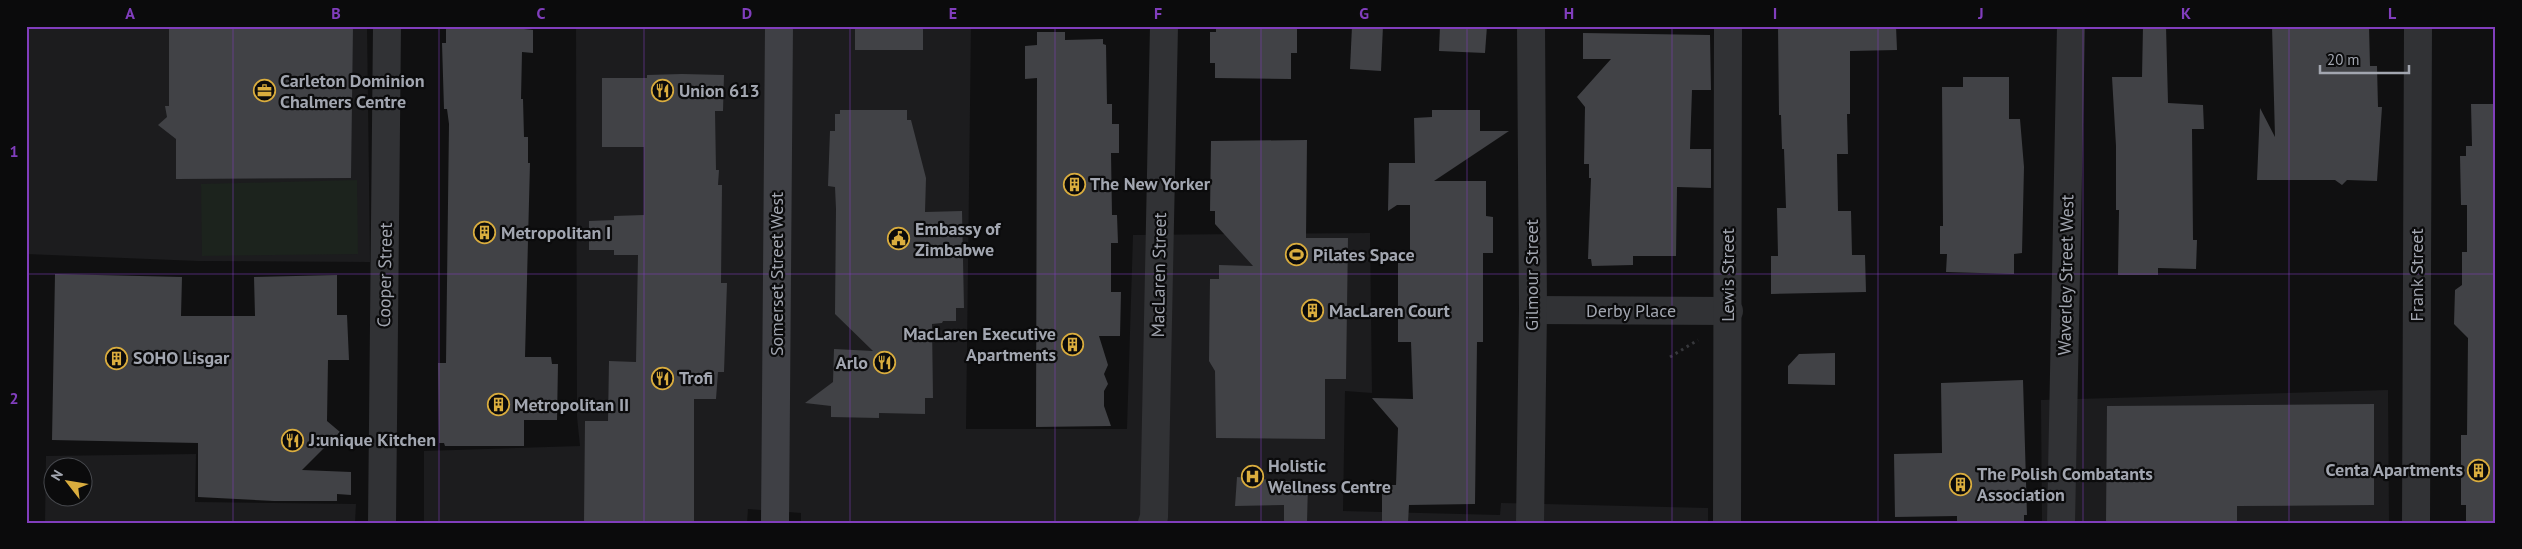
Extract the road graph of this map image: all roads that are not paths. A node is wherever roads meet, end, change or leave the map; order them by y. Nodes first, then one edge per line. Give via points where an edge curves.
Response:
1 (387, 26) edge
2 (779, 26) edge
3 (1164, 26) edge
4 (1531, 26) edge
5 (1728, 26) edge
6 (2071, 26) edge
7 (2418, 26) edge
8 (1533, 310) junction
9 (1729, 312) junction
10 (382, 523) edge
11 (775, 523) edge
12 (1152, 523) edge
13 (1530, 523) edge
14 (1727, 523) edge
15 (2061, 523) edge
16 (2416, 523) edge

1 - 10 street, Cooper Street
2 - 11 main road, Somerset Street West
3 - 12 street, MacLaren Street
4 - 8 street, Gilmour Street
5 - 9 street, Lewis Street
6 - 15 street, Waverley Street West
7 - 16 street, Frank Street
8 - 9 street, Derby Place
8 - 13 street, Gilmour Street
9 - 14 street, Lewis Street

